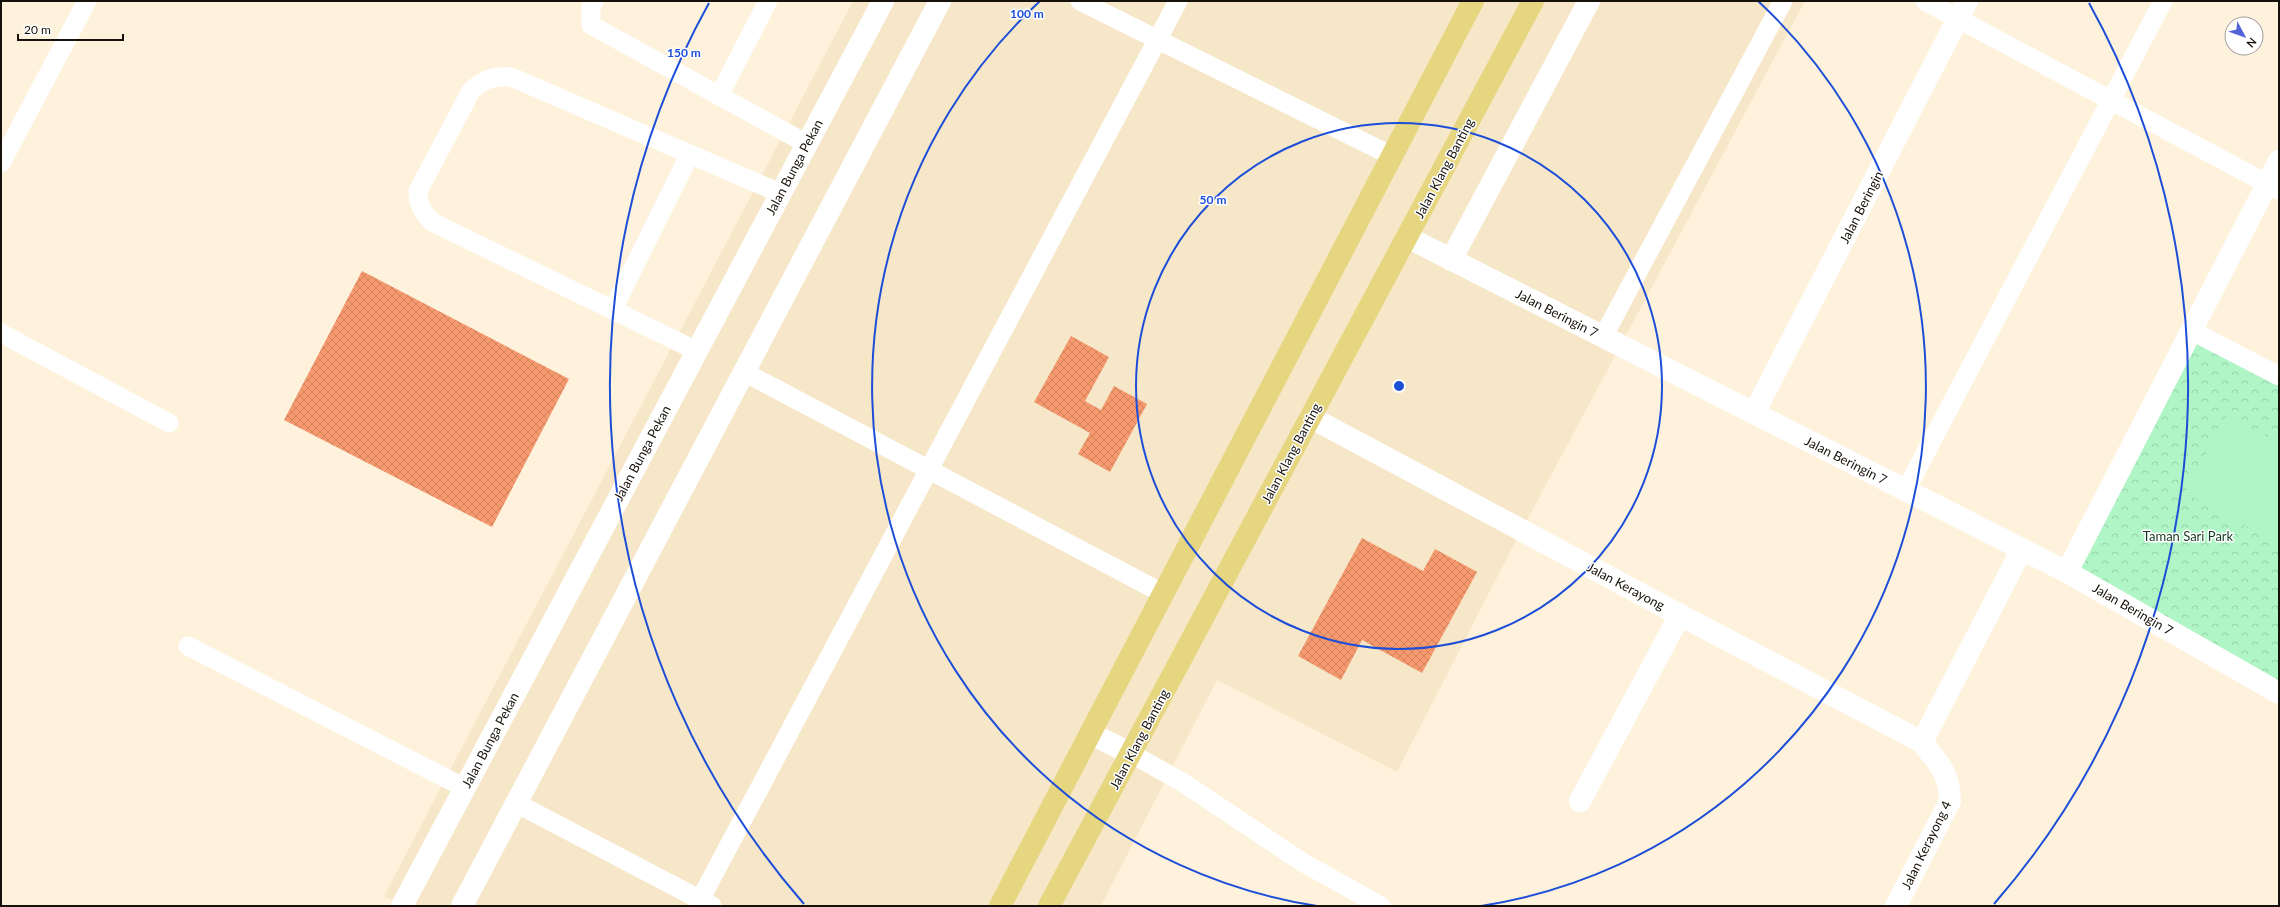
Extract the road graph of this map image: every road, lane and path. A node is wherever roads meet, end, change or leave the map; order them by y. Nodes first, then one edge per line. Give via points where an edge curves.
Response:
1 (87, 1) edge
2 (594, 1) edge
3 (768, 1) edge
4 (882, 1) edge
5 (940, 1) edge
6 (1080, 1) edge
7 (1178, 1) edge
8 (1473, 1) edge
9 (1533, 1) edge
10 (1590, 1) edge
11 (1783, 1) edge
12 (1925, 1) edge
13 (2163, 1) edge
14 (1962, 10) edge
15 (1157, 39) junction
16 (720, 94) junction
17 (2110, 100) junction
18 (807, 144) junction
19 (3, 154) edge
20 (690, 154) junction
21 (1392, 156) junction
22 (2279, 161) edge
23 (2273, 187) edge
24 (780, 194) junction
25 (1407, 237) junction
26 (1451, 260) junction
27 (613, 309) junction
28 (2192, 331) junction
29 (1, 333) edge
30 (1603, 337) junction
31 (697, 351) junction
32 (744, 372) junction
33 (2279, 376) edge
34 (1754, 413) junction
35 (1310, 417) junction
36 (169, 423) dead end
37 (928, 470) junction
38 (1906, 490) junction
39 (2022, 549) junction
40 (2067, 572) junction
41 (1164, 594) junction
42 (1680, 615) junction
43 (188, 646) dead end
44 (2279, 693) edge
45 (1091, 734) junction
46 (1922, 742) junction
47 (1132, 754) junction
48 (1936, 762) joint
49 (464, 788) junction
50 (1580, 801) dead end
51 (516, 803) junction
52 (706, 903) edge
53 (402, 906) edge
54 (462, 906) edge
55 (1000, 906) edge
56 (1049, 906) edge
57 (1381, 906) edge
58 (1896, 906) edge

1 - 19 lane
2 - 16 lane via 591,7 591,25
3 - 16 lane
4 - 18 street, Jalan Bunga Pekan
5 - 32 street
6 - 15 lane
7 - 15 lane
8 - 21 highway
9 - 25 highway, Jalan Klang Banting
10 - 26 street
11 - 30 lane
12 - 14 lane
13 - 17 lane
14 - 17 lane
14 - 34 street, Jalan Beringin
15 - 21 lane
15 - 37 lane
16 - 18 lane
17 - 23 lane
17 - 38 lane
18 - 24 street, Jalan Bunga Pekan
20 - 24 lane
20 - 27 lane
20 - 27 lane via 511,77 497,76 483,80 471,91 418,191 418,202 432,222
21 - 41 highway
22 - 23 street
23 - 28 street
24 - 31 street, Jalan Bunga Pekan
25 - 26 street, Jalan Beringin 7
25 - 35 highway, Jalan Klang Banting
26 - 30 street, Jalan Beringin 7
27 - 31 lane
28 - 33 lane
28 - 40 street
29 - 36 lane
30 - 34 street, Jalan Beringin 7
31 - 49 street, Jalan Bunga Pekan
32 - 37 lane
32 - 51 street
34 - 38 street, Jalan Beringin 7
35 - 42 street, Jalan Kerayong
35 - 47 highway, Jalan Klang Banting
37 - 41 lane
37 - 52 lane
38 - 39 street, Jalan Beringin 7
39 - 40 street, Jalan Beringin 7
39 - 46 street
40 - 44 street, Jalan Beringin 7
41 - 45 highway
42 - 46 street, Jalan Kerayong
42 - 50 street
43 - 49 lane
45 - 47 street
45 - 55 highway
46 - 48 street, Jalan Kerayong
47 - 56 highway, Jalan Klang Banting
47 - 57 lane via 1182,782 1302,862
48 - 58 street, Jalan Kerayong 4 via 1950,783 1950,801
49 - 53 street, Jalan Bunga Pekan
51 - 52 lane
51 - 54 street

